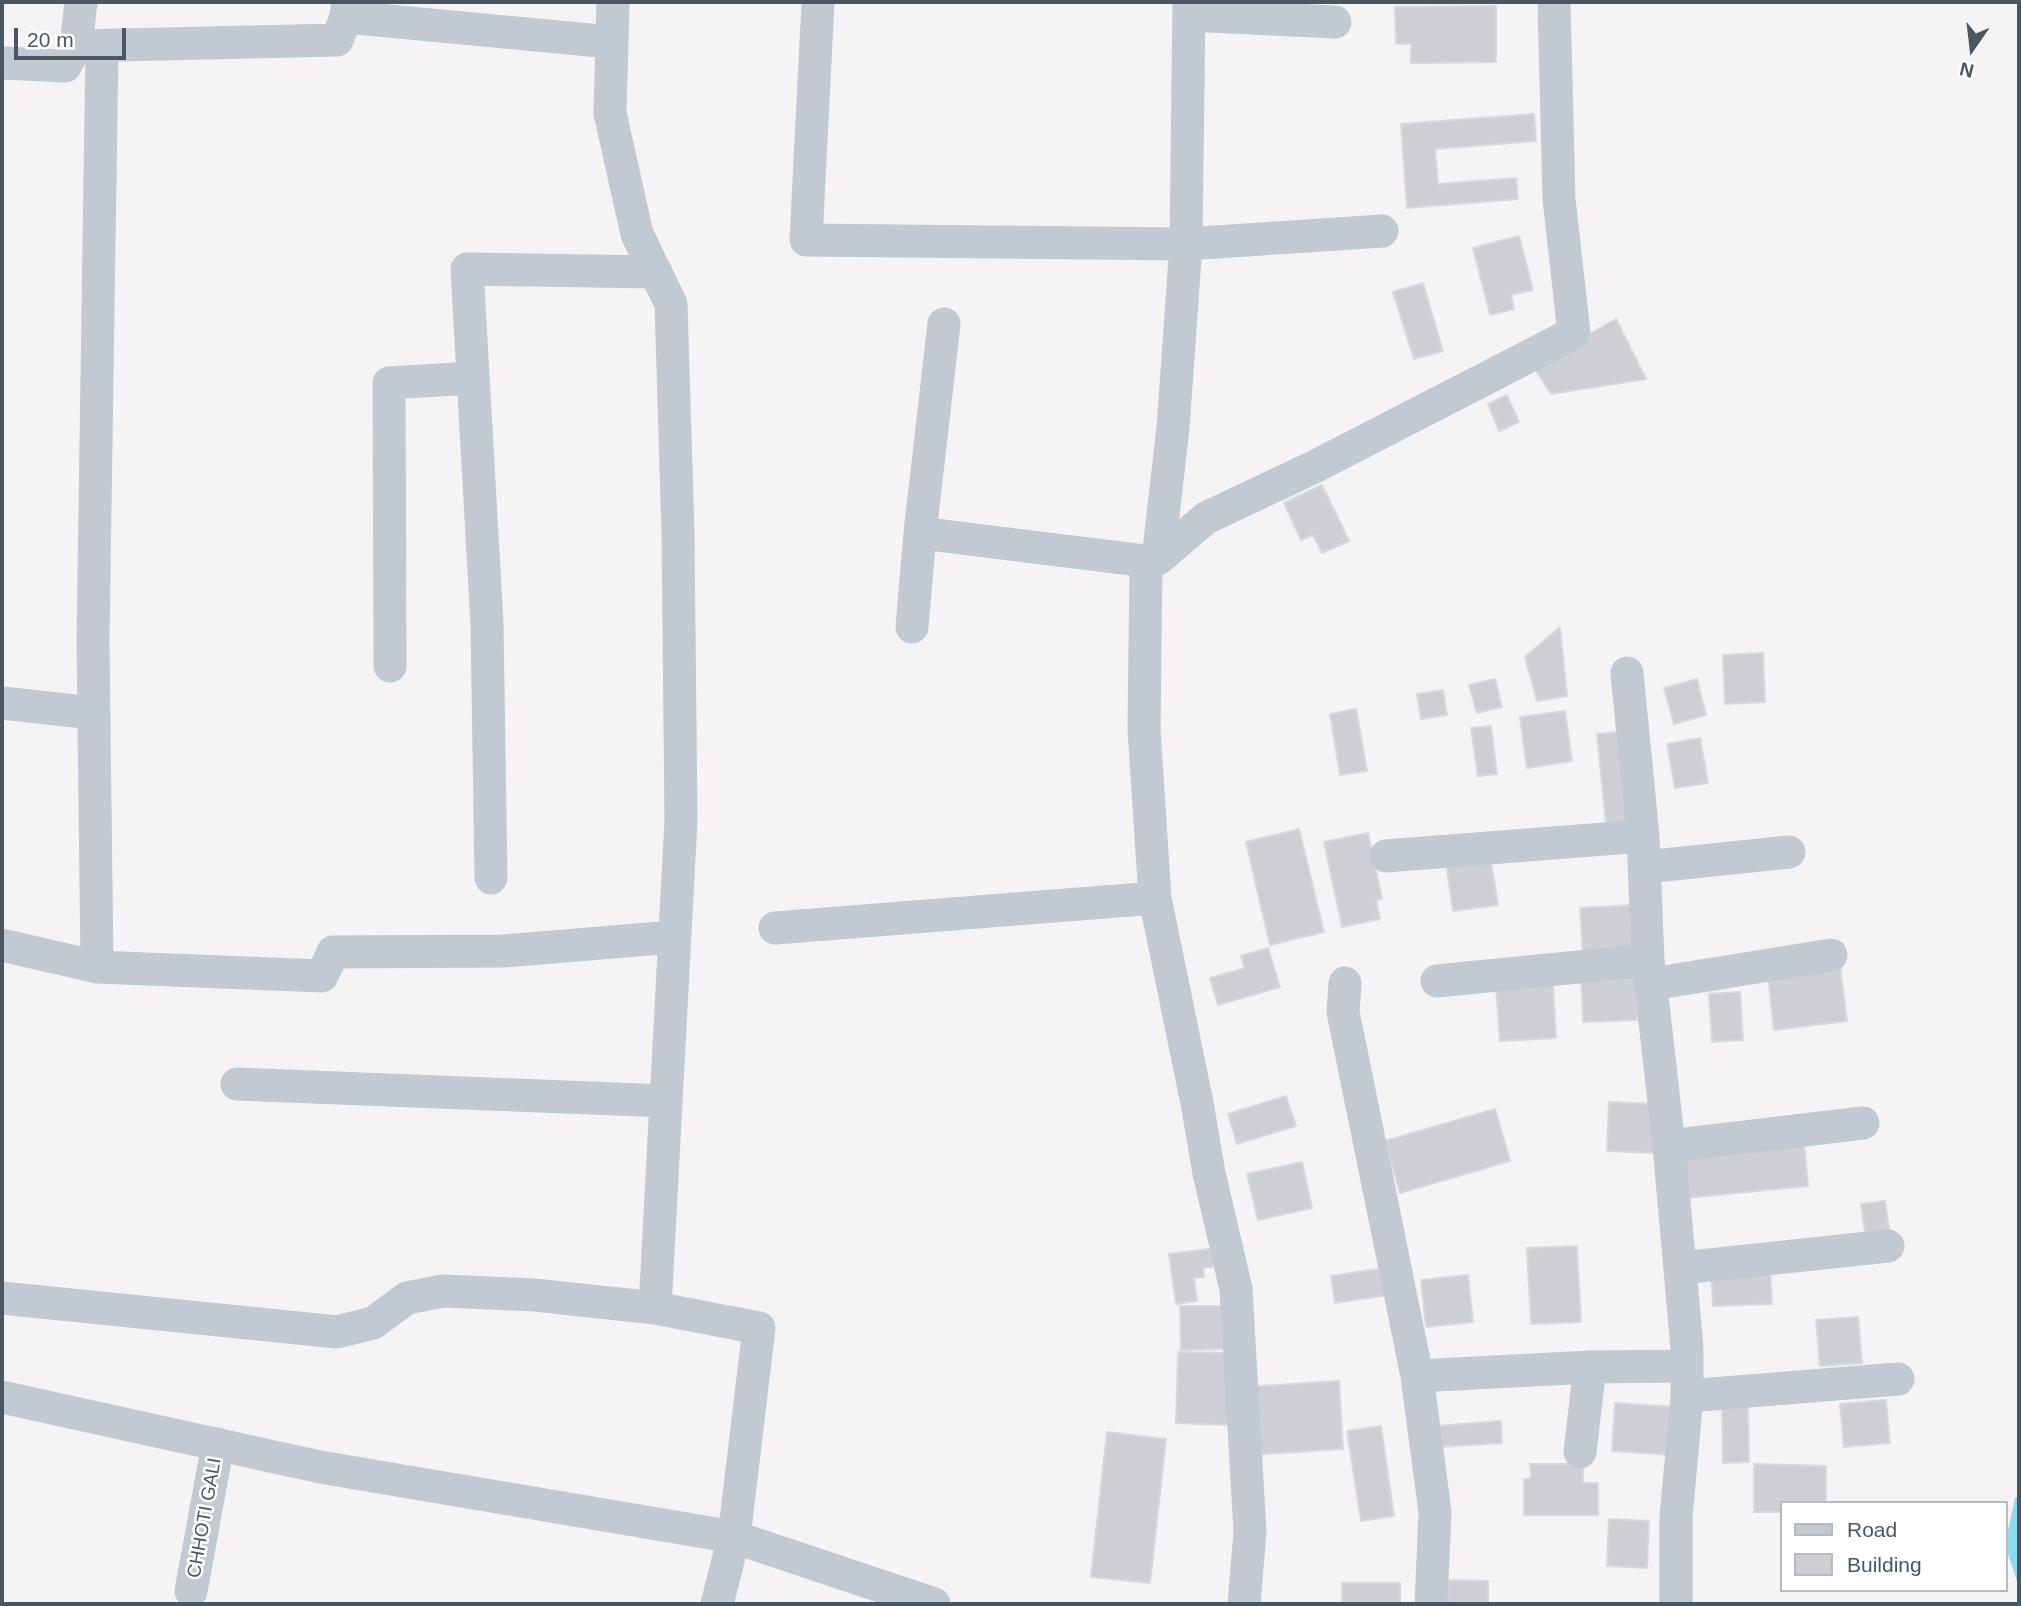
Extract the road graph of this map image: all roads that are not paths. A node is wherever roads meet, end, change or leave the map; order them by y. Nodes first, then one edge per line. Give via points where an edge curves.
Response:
1 (81, 2) edge
2 (612, 2) edge
3 (818, 2) edge
4 (1554, 2) edge
5 (1189, 8) edge
6 (347, 10) edge
7 (1335, 22) dead end
8 (611, 43) junction
9 (89, 46) junction
10 (2, 63) edge
11 (1382, 231) dead end
12 (1186, 244) junction
13 (656, 272) junction
14 (944, 324) dead end
15 (474, 378) junction
16 (919, 533) junction
17 (1152, 560) junction
18 (912, 627) dead end
19 (390, 666) dead end
20 (1627, 673) dead end
21 (2, 703) edge
22 (93, 713) junction
23 (1644, 852) junction
24 (1789, 852) dead end
25 (1386, 856) dead end
26 (491, 878) dead end
27 (1155, 898) junction
28 (775, 928) dead end
29 (673, 937) junction
30 (2, 945) edge
31 (1831, 955) dead end
32 (97, 967) junction
33 (1650, 972) junction
34 (1437, 981) dead end
35 (1345, 983) dead end
36 (237, 1084) dead end
37 (666, 1101) junction
38 (1863, 1123) dead end
39 (1669, 1146) junction
40 (1888, 1246) dead end
41 (1681, 1268) junction
42 (2, 1297) edge
43 (655, 1308) junction
44 (1590, 1367) junction
45 (1418, 1376) junction
46 (1898, 1380) dead end
47 (1687, 1381) junction
48 (2, 1397) edge
49 (218, 1444) junction
50 (1580, 1452) dead end
51 (734, 1537) junction
52 (191, 1591) dead end
53 (870, 1593) edge
54 (718, 1604) edge
55 (934, 1604) edge
56 (1244, 1604) edge
57 (1431, 1604) edge
58 (1676, 1604) edge

1 - 9 street
2 - 8 street
3 - 12 street via 806,240
4 - 17 street via 1559,199 1574,333 1206,518
5 - 7 street
5 - 12 street
6 - 8 street
6 - 9 street via 337,40
8 - 13 street via 610,113 637,234
9 - 10 street via 65,66
9 - 22 street
11 - 12 street
12 - 17 street via 1173,428
13 - 15 street via 467,269
13 - 29 street via 671,304 678,533 681,821
14 - 16 street
15 - 19 street via 389,383
15 - 26 street via 487,624
16 - 17 street
16 - 18 street
17 - 27 street via 1144,730
20 - 23 street
21 - 22 street
22 - 32 street
23 - 24 street
23 - 25 street
23 - 33 street
27 - 28 street
27 - 56 street via 1236,1289 1250,1532
29 - 32 street via 504,951 333,951 322,976
29 - 37 street
30 - 32 street
31 - 33 street
33 - 34 street
33 - 39 street
35 - 45 street via 1343,1012
36 - 37 street
37 - 43 street
38 - 39 street
39 - 41 street
40 - 41 street
41 - 47 street
42 - 43 street via 337,1332 373,1323 407,1298 443,1291
43 - 51 street via 759,1328
44 - 45 street
44 - 47 street
44 - 50 street
45 - 57 street via 1435,1512
46 - 47 street
47 - 58 street via 1676,1517
48 - 49 street
49 - 51 street via 320,1467
49 - 52 street, CHHOTI GALI
51 - 53 street
51 - 54 street
53 - 55 street

